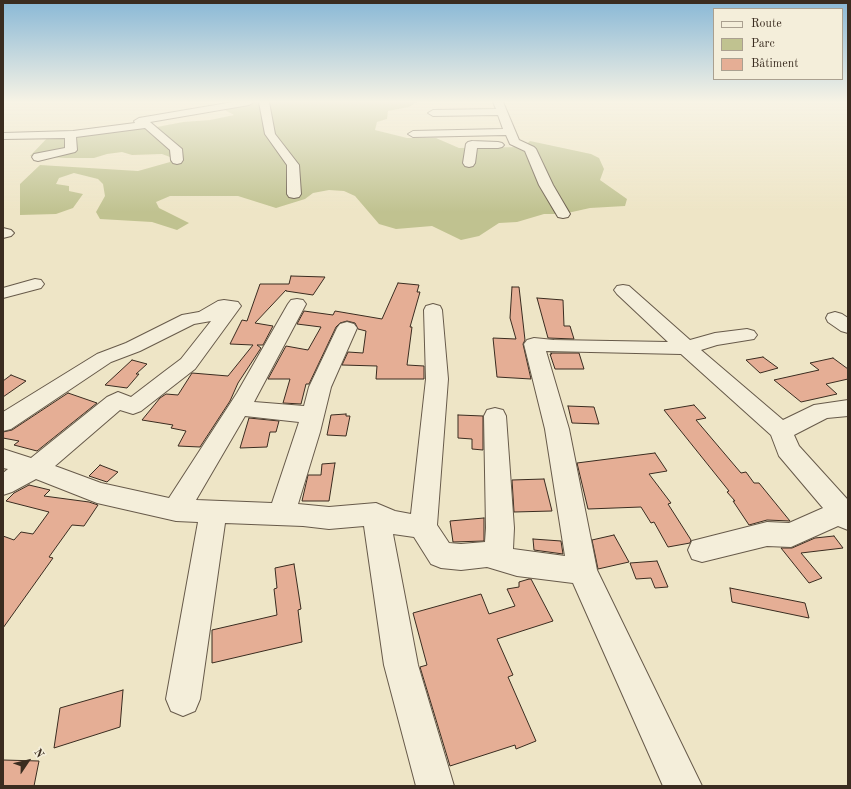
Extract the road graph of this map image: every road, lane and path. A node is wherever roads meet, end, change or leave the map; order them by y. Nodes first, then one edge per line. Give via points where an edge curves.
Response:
1 (70, 139) edge
2 (164, 139) edge
3 (274, 139) edge
4 (414, 139) edge
5 (513, 139) edge
6 (472, 144) junction
7 (517, 144) junction
8 (38, 157) dead end
9 (177, 160) dead end
10 (468, 163) dead end
11 (294, 194) dead end
12 (563, 214) dead end
13 (35, 284) dead end
14 (623, 290) dead end
15 (3, 293) edge
16 (297, 304) dead end
17 (432, 310) dead end
18 (347, 328) dead end
19 (747, 335) dead end
20 (686, 348) junction
21 (239, 408) junction
22 (848, 408) edge
23 (313, 415) junction
24 (495, 416) dead end
25 (3, 423) edge
26 (781, 430) junction
27 (3, 458) edge
28 (35, 469) junction
29 (3, 485) edge
30 (176, 510) junction
31 (213, 512) junction
32 (281, 514) junction
33 (376, 514) junction
34 (845, 515) edge
35 (423, 527) junction
36 (702, 550) dead end
37 (498, 556) junction
38 (582, 571) junction
39 (183, 699) dead end
40 (435, 786) edge
41 (683, 786) edge

1 - 8 street via 71,150
2 - 9 street via 176,148
3 - 11 street via 293,165
4 - 6 street via 411,139
5 - 7 street
6 - 7 street
6 - 10 street
7 - 12 street via 530,149 546,185
13 - 15 street
14 - 20 street
16 - 21 street
17 - 35 street via 437,379
18 - 23 street via 320,387
19 - 20 street via 715,339
20 - 26 street
20 - 38 street via 534,344 557,429
21 - 23 street
21 - 30 street
22 - 26 street via 822,411
23 - 32 street
24 - 37 street via 500,528
25 - 28 street via 101,359 133,347 189,319 204,317 224,305 232,306 188,364 133,406 118,400 115,402
26 - 34 street via 788,450
27 - 28 street
28 - 29 street
28 - 30 street via 97,494
30 - 31 street
31 - 32 street
31 - 39 street
32 - 33 street via 329,518
33 - 35 street via 390,522
33 - 40 street via 401,665
34 - 36 street via 790,536 767,534
35 - 37 street via 441,555 461,558 487,554
37 - 38 street via 517,563
38 - 41 street

